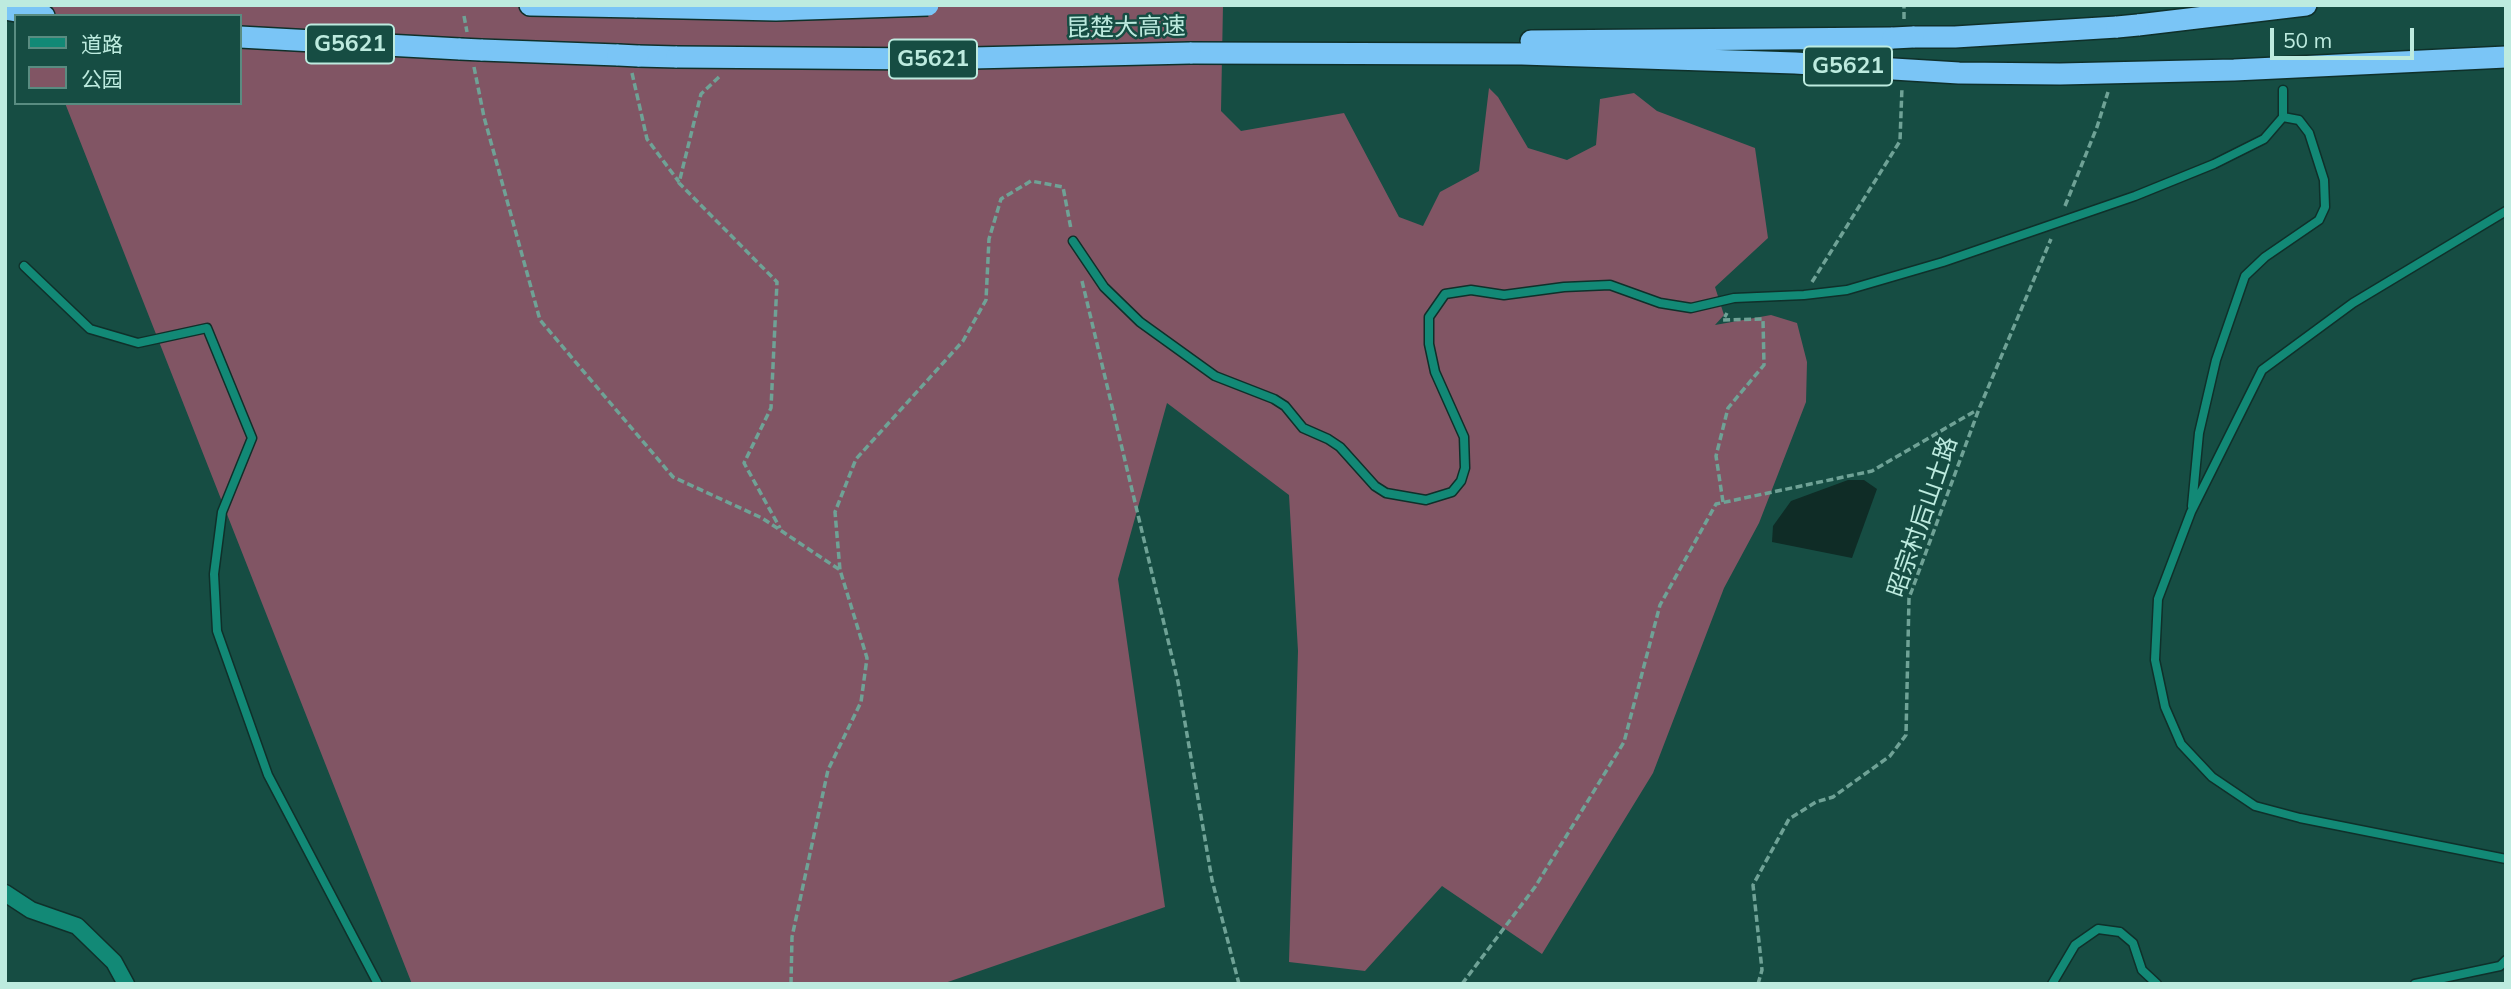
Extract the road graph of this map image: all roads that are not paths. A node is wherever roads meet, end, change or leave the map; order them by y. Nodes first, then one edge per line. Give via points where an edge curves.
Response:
1 (530, 5) edge
2 (928, 5) edge
3 (2306, 5) edge
4 (5, 9) edge
5 (33, 14) edge
6 (242, 37) edge
7 (1190, 53) junction
8 (2506, 57) edge
9 (2283, 90) dead end
10 (2283, 117) junction
11 (2506, 211) edge
12 (1073, 241) road end
13 (24, 266) dead end
14 (2191, 512) junction
15 (2506, 859) edge
16 (5, 893) edge
17 (2506, 960) edge
18 (126, 984) edge
19 (378, 984) edge
20 (2053, 984) edge
21 (2157, 984) edge
22 (2415, 984) edge

1 - 2 highway, G5621, bridge via 776,10
3 - 7 highway, 昆楚大高速 / G5621 via 2127,26 1955,37 1385,42
4 - 5 highway
6 - 7 highway, 昆楚大高速 / G5621, bridge via 629,61
7 - 8 highway, G5621 via 1522,54 2060,74
9 - 10 lane
10 - 12 lane via 2264,139 2242,152 2135,196 1847,290 1734,298 1691,308 1660,303 1610,285 1503,295 1471,290 1445,294 1429,317 1429,344 1434,372 1464,437 1465,468 1452,492 1426,500 1387,493 1375,486 1340,447 1303,428 1274,398 1215,376 1140,322 1104,288
10 - 14 lane via 2299,120 2309,133 2324,180 2325,208 2319,220 2245,276 2216,360 2199,433
11 - 14 lane via 2353,303 2262,370
13 - 19 lane via 90,329 138,343 207,328 252,438 222,512 214,574 217,631 268,775
14 - 15 lane via 2157,611 2155,660 2165,708 2181,744 2212,777 2255,806
16 - 18 street via 32,910 77,926 114,962
17 - 22 lane via 2500,966
20 - 21 lane via 2075,945 2098,929 2120,932 2133,943 2142,971

